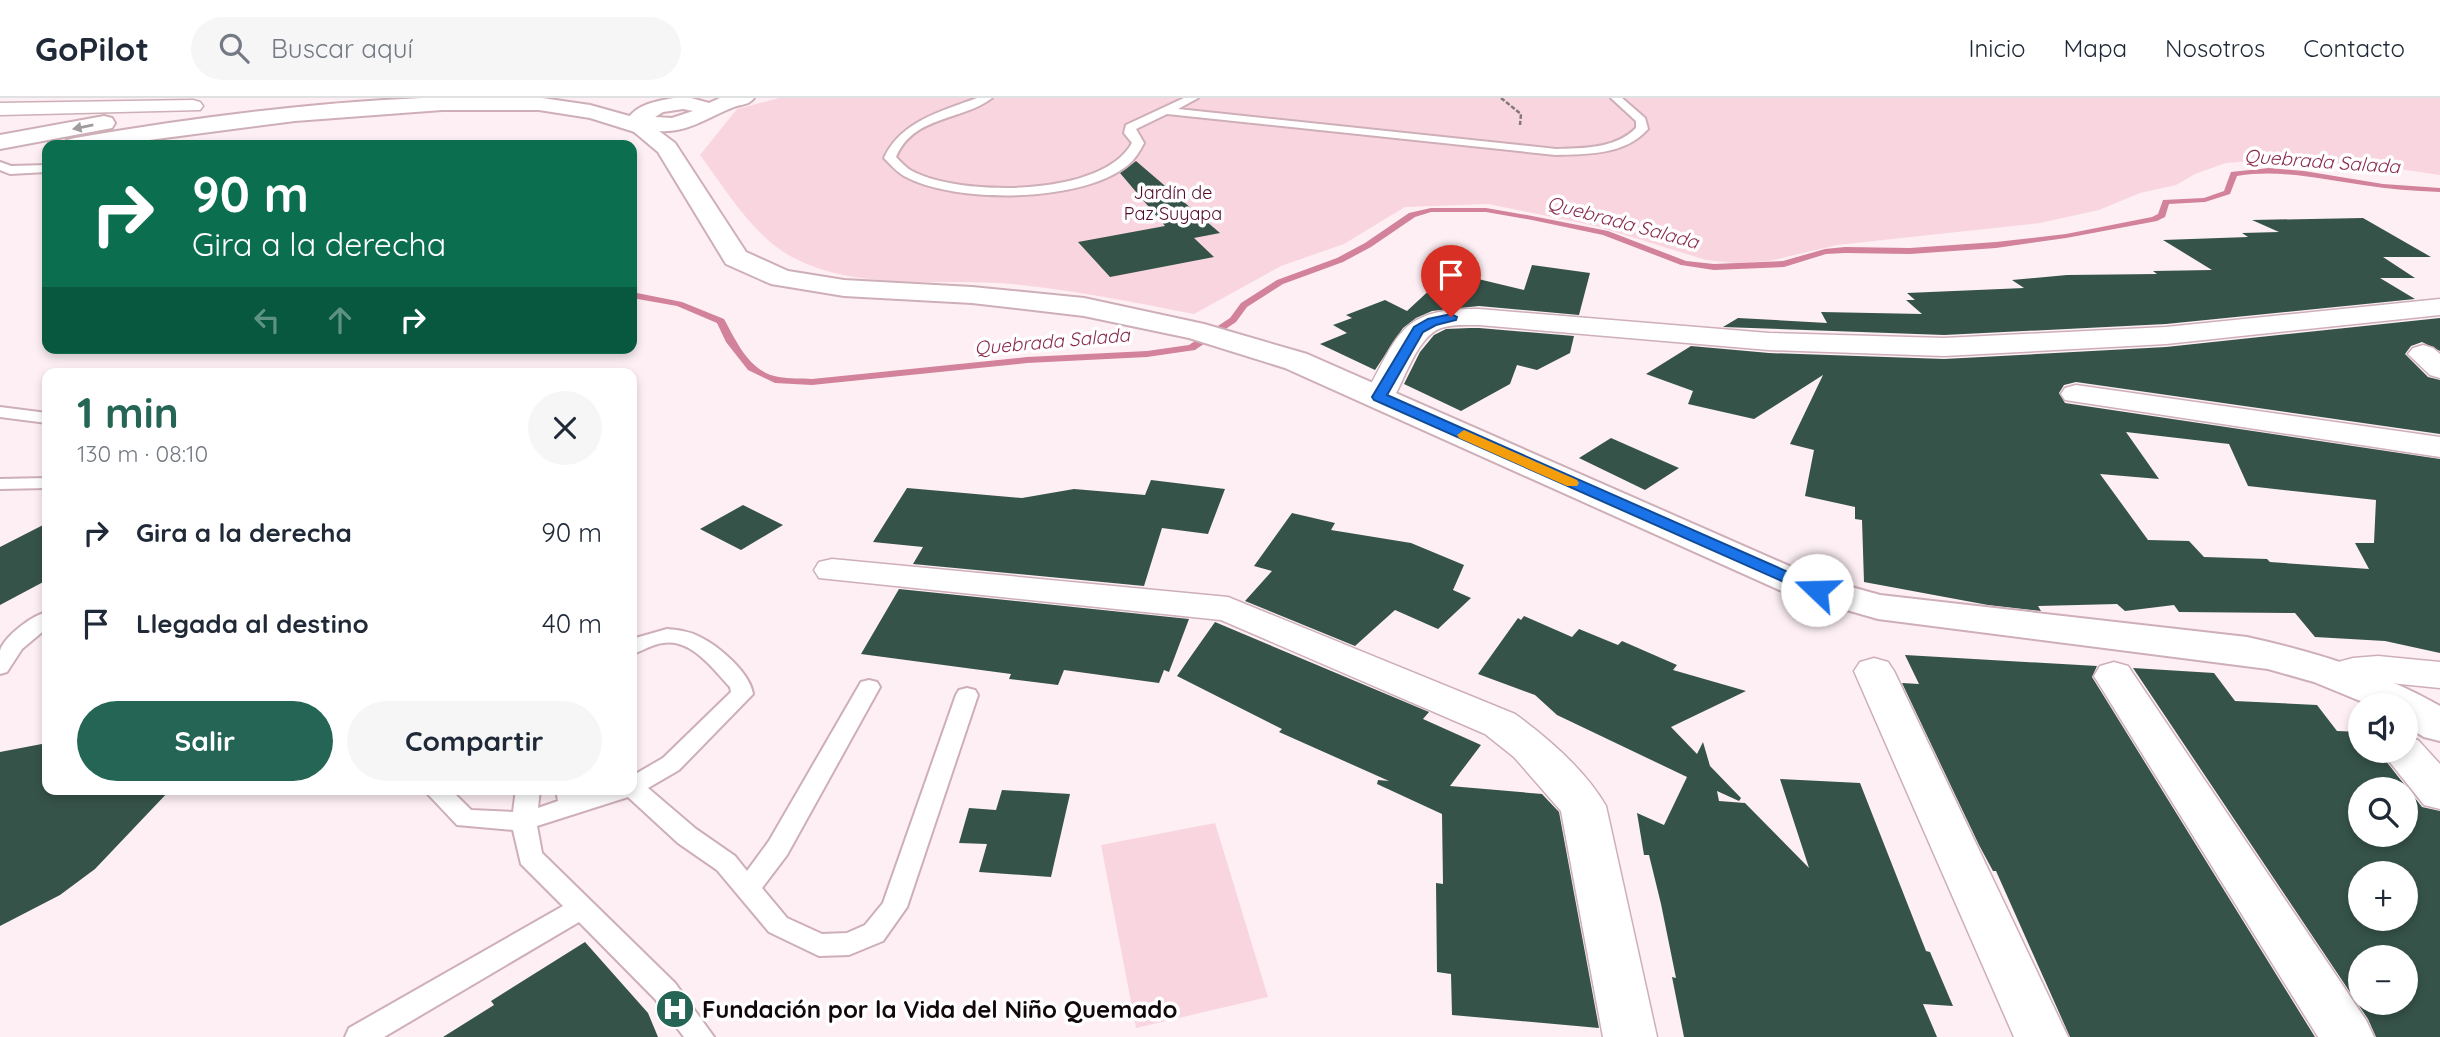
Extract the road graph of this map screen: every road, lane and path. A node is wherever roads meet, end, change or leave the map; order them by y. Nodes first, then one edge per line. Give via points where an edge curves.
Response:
1 (348, 98) edge
2 (592, 98) edge
3 (724, 98) edge
4 (744, 98) edge
5 (987, 98) edge
6 (1193, 98) edge
7 (1616, 98) edge
8 (236, 100) edge
9 (193, 106) junction
10 (40, 108) junction
11 (0, 109) edge
12 (1168, 111) junction
13 (693, 116) junction
14 (646, 121) junction
15 (150, 132) junction
16 (54, 140) edge
17 (104, 140) edge
18 (0, 142) edge
19 (38, 144) edge
20 (0, 159) edge
21 (676, 160) junction
22 (0, 166) edge
23 (42, 169) edge
24 (2440, 307) edge
25 (2076, 394) dead end
26 (1379, 397) junction
27 (0, 412) edge
28 (42, 417) edge
29 (2440, 447) edge
30 (42, 483) edge
31 (0, 484) edge
32 (832, 570) dead end
33 (42, 622) edge
34 (637, 644) edge
35 (0, 667) edge
36 (1874, 671) dead end
37 (2341, 675) junction
38 (2440, 675) edge
39 (2114, 676) dead end
40 (869, 687) dead end
41 (2380, 693) edge
42 (967, 695) dead end
43 (2418, 712) edge
44 (2440, 726) edge
45 (2414, 763) edge
46 (637, 783) edge
47 (637, 791) edge
48 (2440, 793) edge
49 (441, 795) edge
50 (527, 795) edge
51 (589, 795) edge
52 (570, 798) edge
53 (524, 821) junction
54 (748, 889) junction
55 (582, 907) junction
56 (359, 1037) edge
57 (699, 1037) edge
58 (1630, 1037) edge
59 (2041, 1037) edge
60 (2347, 1037) edge

1 - 15 main road
2 - 14 main road
3 - 13 main road
4 - 13 main road
5 - 12 lane via 902,135 890,158 896,169 931,184 964,189 1001,191 1070,184 1122,165 1138,143 1130,127
6 - 12 lane
7 - 12 lane via 1642,120 1635,137 1601,149 1556,152
8 - 9 main road
9 - 10 street
9 -> 16 main road
10 - 11 street
10 - 19 street via 55,117
13 - 14 main road via 667,134
13 - 21 main road
14 - 15 main road via 569,107 461,99 356,105
14 - 21 main road
15 - 17 main road
18 - 19 main road
19 - 20 main road
21 - 26 main road via 736,258 780,278 844,288 1084,307 1194,330 1296,361
22 - 23 lane
24 - 26 street via 2104,341 1942,347 1816,343 1451,317 1418,329
25 - 29 street
26 - 37 main road via 1789,580 1835,596 1920,613 2247,651
27 - 28 lane
30 - 31 lane
32 - 58 street via 1228,609 1500,724 1529,746 1583,806
33 - 35 lane via 15,644
34 - 46 lane via 661,636 685,636 741,685 742,695 671,764
36 - 59 street
37 - 38 street via 2360,669
37 - 41 main road
39 - 60 street
40 - 54 lane via 778,848
42 - 54 lane via 894,907 874,933 849,944 819,945 778,925
43 - 44 main road
45 - 48 street
47 - 54 lane via 687,836 726,863
49 - 53 lane via 465,820
50 - 53 lane
51 - 52 lane
52 - 53 lane
53 - 55 lane via 530,857
55 - 56 lane
55 - 57 lane via 665,990

